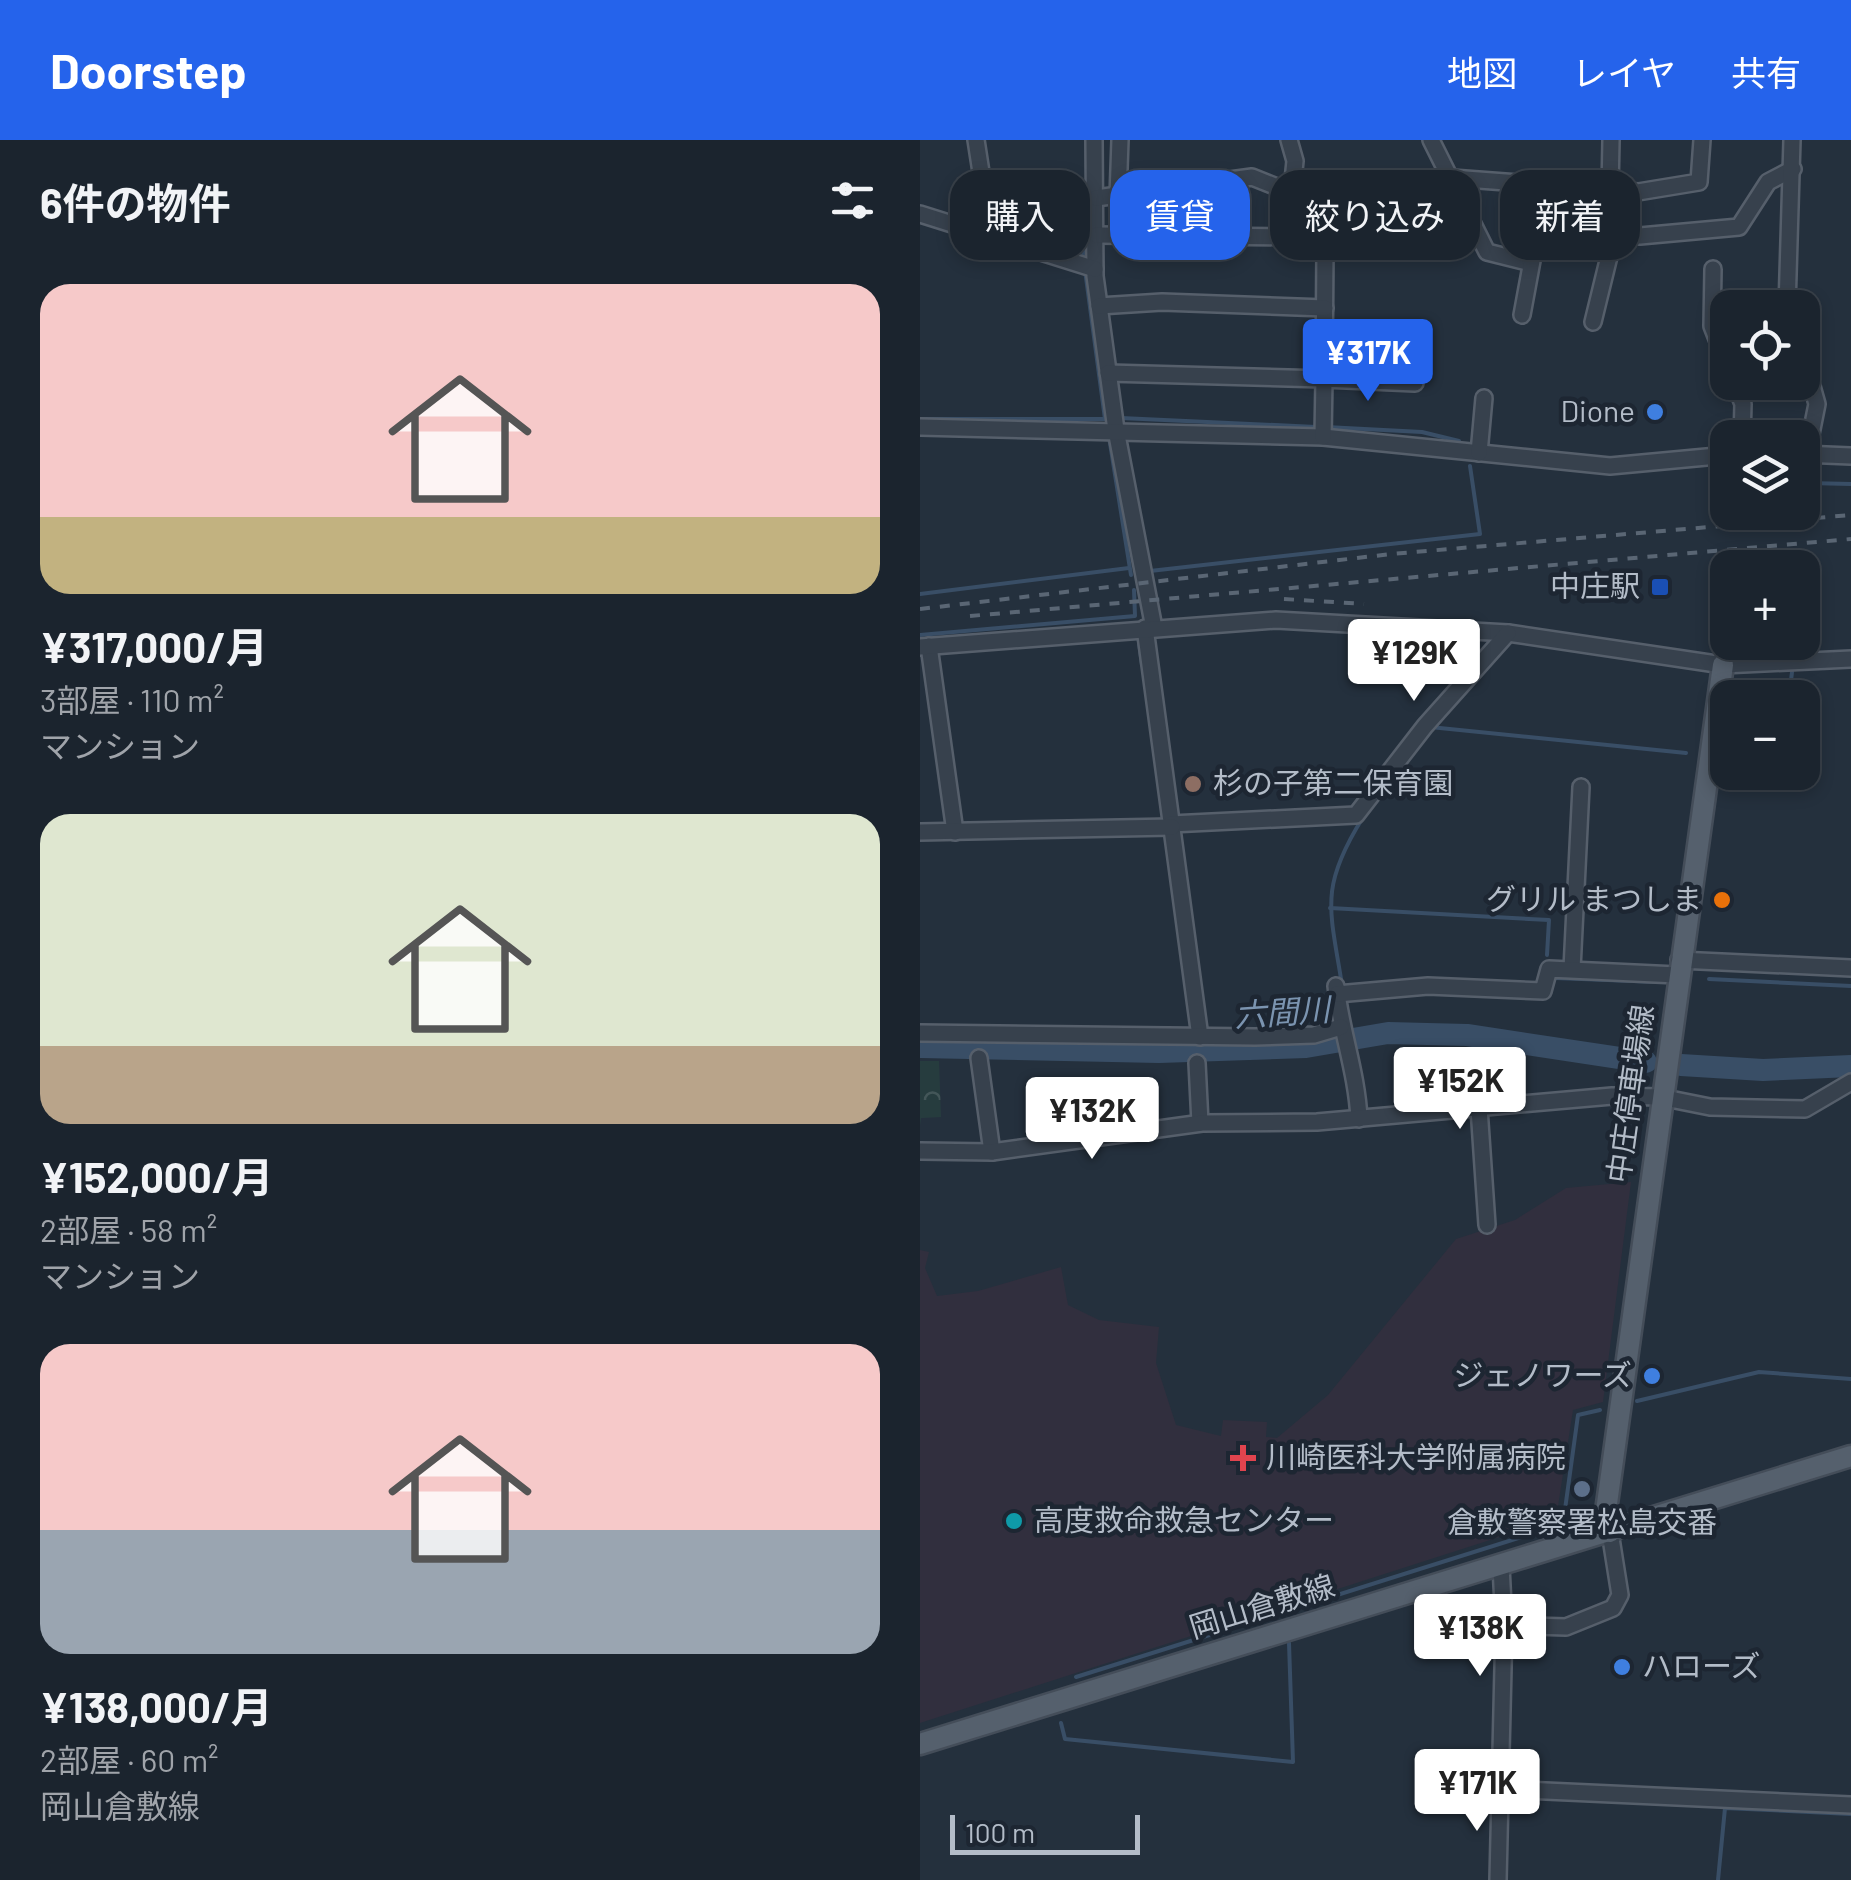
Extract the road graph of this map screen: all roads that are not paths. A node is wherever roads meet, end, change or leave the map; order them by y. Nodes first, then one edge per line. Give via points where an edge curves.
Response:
1 (976, 140) edge
2 (1094, 140) edge
3 (1120, 140) edge
4 (1288, 140) edge
5 (1431, 140) edge
6 (1611, 140) edge
7 (1702, 140) edge
8 (1792, 140) edge
9 (1793, 169) junction
10 (981, 170) edge
11 (1119, 170) edge
12 (1294, 170) edge
13 (1448, 170) edge
14 (1609, 170) edge
15 (1640, 192) edge
16 (1110, 197) edge
17 (1096, 198) junction
18 (920, 214) edge
19 (950, 224) edge
20 (1640, 234) edge
21 (1097, 235) junction
22 (1480, 237) edge
23 (1063, 260) edge
24 (1531, 260) edge
25 (1603, 260) edge
26 (1531, 263) junction
27 (1088, 268) junction
28 (1712, 269) dead end
29 (1712, 290) edge
30 (1787, 290) edge
31 (1099, 306) junction
32 (1325, 308) junction
33 (1522, 315) dead end
34 (1593, 322) dead end
35 (1108, 373) junction
36 (1324, 379) junction
37 (1414, 384) dead end
38 (1484, 398) dead end
39 (1111, 425) junction
40 (920, 428) edge
41 (1323, 430) junction
42 (1479, 453) junction
43 (1820, 455) edge
44 (1851, 456) edge
45 (1710, 457) edge
46 (1144, 629) junction
47 (1508, 633) junction
48 (924, 646) edge
49 (1851, 659) edge
50 (1723, 665) junction
51 (1582, 787) dead end
52 (1169, 824) junction
53 (954, 827) junction
54 (920, 832) edge
55 (1678, 968) junction
56 (1851, 968) edge
57 (1572, 969) junction
58 (1341, 1029) junction
59 (920, 1033) edge
60 (1196, 1037) junction
61 (979, 1058) dead end
62 (1196, 1063) dead end
63 (1851, 1082) edge
64 (1660, 1097) junction
65 (1479, 1108) junction
66 (1359, 1118) junction
67 (1200, 1123) junction
68 (920, 1151) edge
69 (992, 1152) junction
70 (1487, 1225) dead end
71 (1851, 1456) edge
72 (1610, 1532) junction
73 (1501, 1566) junction
74 (1504, 1625) junction
75 (920, 1744) edge
76 (1500, 1790) junction
77 (1851, 1805) edge
78 (1498, 1880) edge

1 - 10 street
2 - 17 street
3 - 11 street
4 - 12 street
5 - 13 street
6 - 14 street
7 - 15 street via 1699,182
8 - 9 street
9 - 20 street via 1768,182 1739,227
9 - 30 street
16 - 17 street
17 - 21 street
18 - 19 street
21 - 27 street
21 - 32 street via 1312,237 1326,250
22 - 26 street via 1487,252
23 - 27 street
24 - 26 street
25 - 34 street
26 - 33 street
27 - 31 street
28 - 29 street
31 - 32 street
31 - 35 street
32 - 36 street
35 - 36 street
35 - 39 street
36 - 37 street
36 - 41 street
38 - 42 street
39 - 40 street
39 - 41 street
39 - 46 street via 1143,572
41 - 42 street
42 - 45 street via 1610,466
43 - 44 street
46 - 47 street via 1276,620
46 - 48 street
46 - 52 street
47 - 50 street
47 - 52 street via 1356,815
48 - 53 street
49 - 50 street
50 - 55 main road, 中庄停車場線
51 - 57 street
52 - 53 street
52 - 60 street
53 - 54 street
55 - 56 street
55 - 57 street
55 - 64 main road, 中庄停車場線
57 - 58 street via 1549,968 1544,992 1428,986 1340,992
58 - 60 street
58 - 66 street via 1357,1075
59 - 60 street
61 - 69 street
62 - 67 street
63 - 64 street via 1805,1109 1710,1107
64 - 65 street
64 - 72 main road, 中庄停車場線 via 1606,1511
65 - 66 street
65 - 70 street
66 - 67 street
67 - 69 street
68 - 69 street
71 - 72 main road, 岡山倉敷線
72 - 73 main road, 岡山倉敷線
72 - 74 street via 1620,1595 1612,1608 1566,1626
73 - 74 street
73 - 75 main road, 岡山倉敷線
74 - 76 street
76 - 77 street
76 - 78 street

